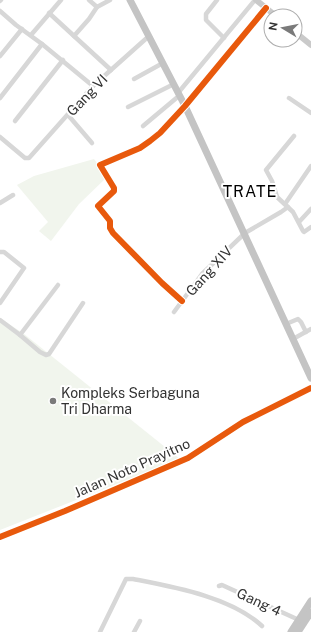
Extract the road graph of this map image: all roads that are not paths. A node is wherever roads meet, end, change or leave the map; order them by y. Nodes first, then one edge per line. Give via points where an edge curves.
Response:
1 (61, 0) edge
2 (89, 0) edge
3 (110, 0) edge
4 (130, 0) edge
5 (217, 0) edge
6 (256, 0) edge
7 (97, 7) junction
8 (266, 8) edge
9 (0, 11) edge
10 (263, 12) edge
11 (49, 13) junction
12 (22, 29) junction
13 (31, 35) junction
14 (74, 36) junction
15 (149, 36) junction
16 (224, 38) junction
17 (303, 38) edge
18 (42, 44) junction
19 (311, 45) edge
20 (1, 53) edge
21 (63, 60) junction
22 (163, 63) junction
23 (111, 70) junction
24 (134, 79) dead end
25 (174, 84) junction
26 (93, 86) junction
27 (179, 94) junction
28 (0, 98) edge
29 (289, 98) dead end
30 (185, 106) junction
31 (128, 107) dead end
32 (311, 113) edge
33 (68, 115) junction
34 (15, 121) dead end
35 (143, 126) dead end
36 (294, 136) dead end
37 (0, 137) edge
38 (92, 143) dead end
39 (311, 166) edge
40 (13, 196) dead end
41 (0, 203) edge
42 (286, 206) junction
43 (311, 209) edge
44 (299, 222) junction
45 (311, 227) edge
46 (245, 232) junction
47 (0, 252) edge
48 (58, 285) dead end
49 (182, 301) junction
50 (83, 303) dead end
51 (0, 304) edge
52 (174, 312) dead end
53 (0, 320) edge
54 (286, 324) junction
55 (311, 329) edge
56 (306, 332) junction
57 (20, 334) junction
58 (293, 339) junction
59 (311, 378) edge
60 (311, 388) edge
61 (0, 537) edge
62 (219, 586) dead end
63 (311, 601) edge
64 (311, 612) edge
65 (299, 620) junction
66 (140, 621) dead end
67 (262, 626) dead end
68 (100, 632) edge
69 (134, 632) edge
70 (291, 632) edge
71 (298, 632) edge

1 - 11 street
2 - 7 street
3 - 7 street
4 - 15 highway
5 - 16 street via 207,12 206,20
6 - 8 main road
6 - 16 street
7 - 14 street
9 - 12 street
10 - 30 street
11 - 13 street
11 - 14 street
12 - 13 street
12 - 20 street
13 - 18 street
14 - 23 street
15 - 22 highway
15 - 23 street, Gang VI
16 - 27 street
17 - 19 main road
18 - 21 street
18 - 28 street
21 - 26 street
21 - 34 street
22 - 24 street
22 - 25 highway
23 - 26 street, Gang VI
25 - 27 highway
25 - 31 street
26 - 33 street, Gang VI
27 - 30 highway
27 - 35 street
29 - 32 street
30 - 46 highway
30 - 49 street via 150,142 100,164 114,190 98,206 110,221 113,233
33 - 37 street, Gang VI via 28,158
33 - 38 street
36 - 42 street via 266,170 277,197
39 - 42 street
40 - 41 street
42 - 44 street via 294,212
42 - 46 street, Gang XIV via 281,212
43 - 44 street
44 - 45 street via 304,232
46 - 49 street, Gang XIV via 202,274
46 - 54 highway
47 - 51 street via 4,252 24,268
48 - 57 street
49 - 52 street, Gang XIV
50 - 57 street via 48,354 40,352
53 - 57 street
54 - 56 street via 298,319
54 - 58 highway
55 - 56 street
56 - 58 street
58 - 59 highway
60 - 61 street, Jalan Noto Prayitno via 243,422 188,458
62 - 65 street, Gang 4 via 222,585
63 - 65 highway
64 - 71 highway
65 - 70 highway
66 - 69 street
67 - 68 street via 243,612 213,600 177,588 126,579

